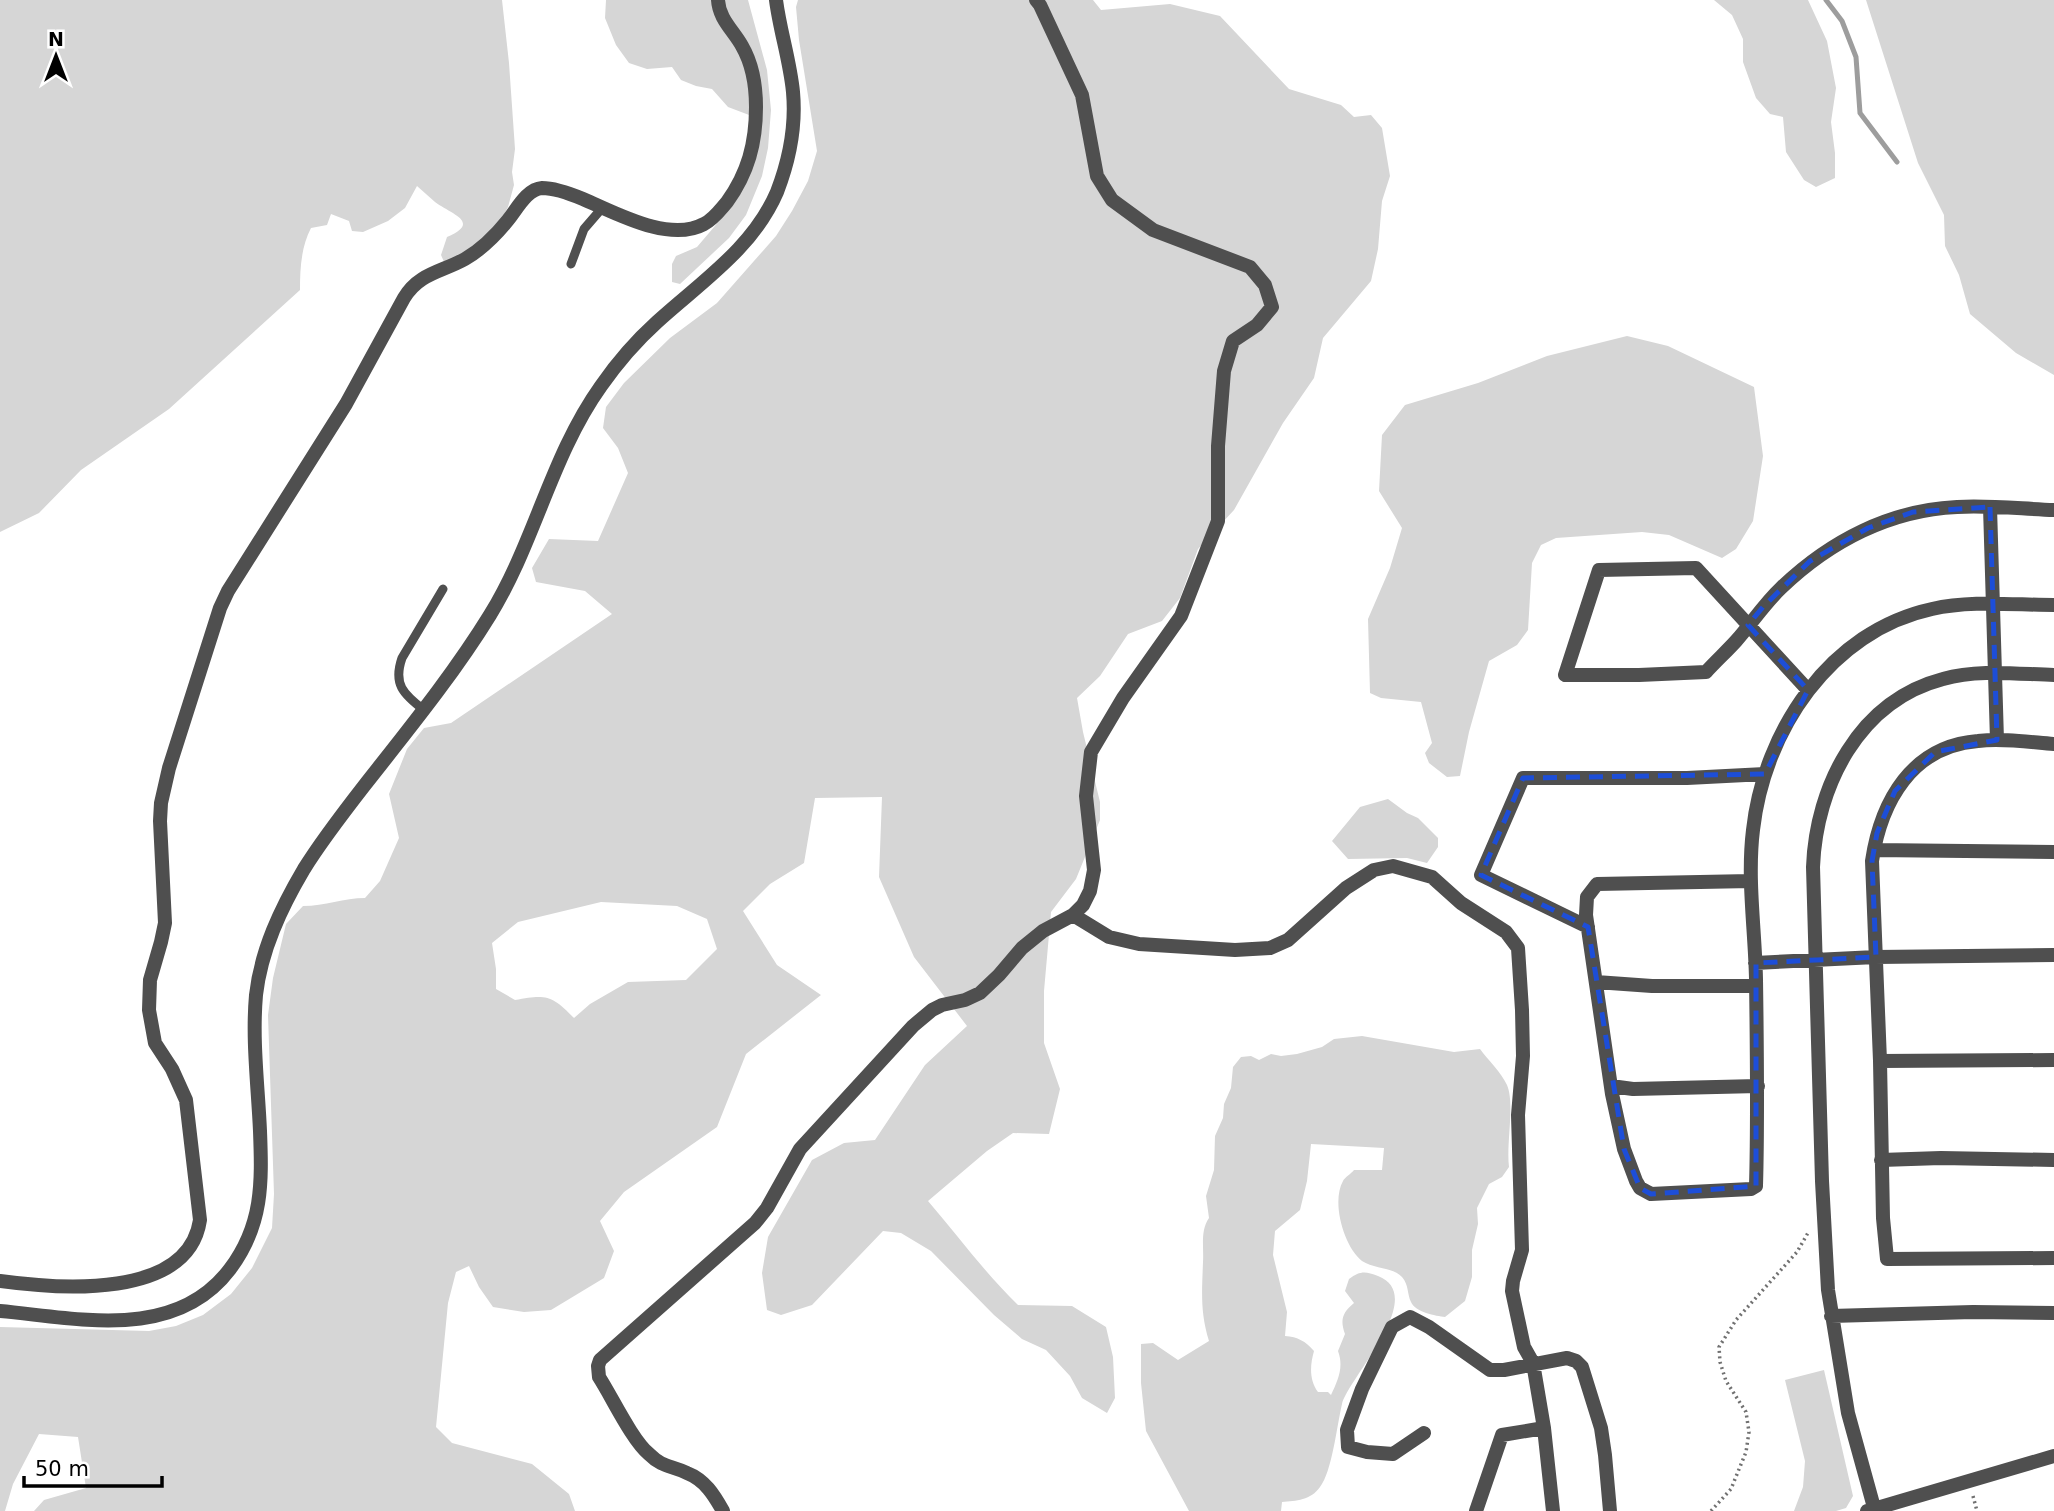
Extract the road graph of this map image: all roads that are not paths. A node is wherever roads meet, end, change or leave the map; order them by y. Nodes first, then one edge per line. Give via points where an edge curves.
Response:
1 (718, 0) edge
2 (776, 0) edge
3 (1036, 0) edge
4 (603, 207) junction
5 (570, 264) dead end
6 (1990, 507) junction
7 (2054, 510) edge
8 (443, 589) dead end
9 (1993, 605) junction
10 (2054, 606) edge
11 (1748, 625) junction
12 (1995, 674) junction
13 (2054, 675) edge
14 (1808, 690) junction
15 (424, 710) junction
16 (1997, 740) junction
17 (2054, 744) edge
18 (1765, 774) junction
19 (1874, 850) junction
20 (2054, 852) edge
21 (1751, 881) junction
22 (1073, 915) junction
23 (1588, 927) junction
24 (2054, 956) edge
25 (1876, 957) junction
26 (1817, 960) junction
27 (1755, 963) junction
28 (1596, 982) junction
29 (1756, 986) junction
30 (2054, 1060) edge
31 (1880, 1061) junction
32 (1611, 1086) junction
33 (1758, 1086) junction
34 (1881, 1160) junction
35 (2054, 1160) edge
36 (2054, 1258) edge
37 (0, 1281) edge
38 (0, 1311) edge
39 (2054, 1313) edge
40 (1831, 1316) junction
41 (1533, 1363) junction
42 (1544, 1428) junction
43 (1424, 1433) dead end
44 (2054, 1456) edge
45 (1872, 1510) edge
46 (723, 1511) edge
47 (1476, 1511) edge
48 (1552, 1511) edge
49 (1610, 1511) edge

1 - 4 street via 719,13 751,65 755,85 755,134 741,181 715,216 688,229 656,228
2 - 15 street via 793,111 784,170 771,205 739,249 637,341 601,386 567,442 493,610
3 - 22 street via 1082,95 1097,176 1112,200 1153,230 1250,267 1265,285 1272,307 1257,325 1233,341 1224,371 1218,521 1181,616 1091,752 1086,796 1094,870 1090,891
4 - 5 lane via 584,229
4 - 37 street via 554,190 535,190 478,250 414,284 220,608 161,803 165,923 148,997 155,1043 186,1100 200,1220 195,1239 174,1262 124,1283 81,1287
6 - 7 street
6 - 9 street
6 - 11 street via 1913,512 1847,538 1810,561
8 - 15 lane via 399,668 401,687
9 - 10 street
9 - 12 street
9 - 14 street via 1930,609 1891,624 1858,642
11 - 11 street via 1706,672 1565,675 1600,570 1696,568
11 - 14 street
12 - 13 street
12 - 16 street
12 - 26 street via 1944,678 1908,692 1883,710 1848,748 1831,782 1814,841
14 - 18 street via 1787,722
15 - 38 street via 323,840 271,936 258,980 255,1020 260,1197 249,1237 229,1271 190,1303 150,1319 101,1320
16 - 17 street
16 - 19 street via 1948,746 1920,762 1884,811
18 - 21 street via 1753,831
18 - 23 street via 1523,778 1481,875
19 - 20 street
19 - 25 street
21 - 23 street via 1597,884 1587,897
21 - 27 street
22 - 41 street via 1109,937 1139,944 1270,948 1288,940 1346,888 1374,870 1393,866 1432,877 1461,903 1506,932 1518,948 1523,1056 1518,1115 1522,1250 1512,1291 1524,1347
22 - 46 street via 1022,948 980,993 942,1005 913,1026 812,1134 755,1223 600,1360 599,1377 644,1450 666,1467 705,1484
23 - 28 street
24 - 25 street
25 - 26 street
25 - 31 street
26 - 27 street
26 - 40 street via 1823,1209
27 - 29 street
28 - 29 street
28 - 32 street
29 - 33 street
30 - 31 street
31 - 34 street
32 - 33 street
32 - 33 street via 1624,1149 1640,1188 1651,1194 1756,1186
34 - 35 street
34 - 36 street via 1887,1259
39 - 40 street
40 - 45 street
41 - 42 street
41 - 43 street via 1490,1370 1410,1317 1392,1327 1347,1430 1348,1447 1393,1454
41 - 49 street via 1567,1358 1582,1367 1601,1428
42 - 47 street via 1502,1435
42 - 48 street
44 - 45 street

